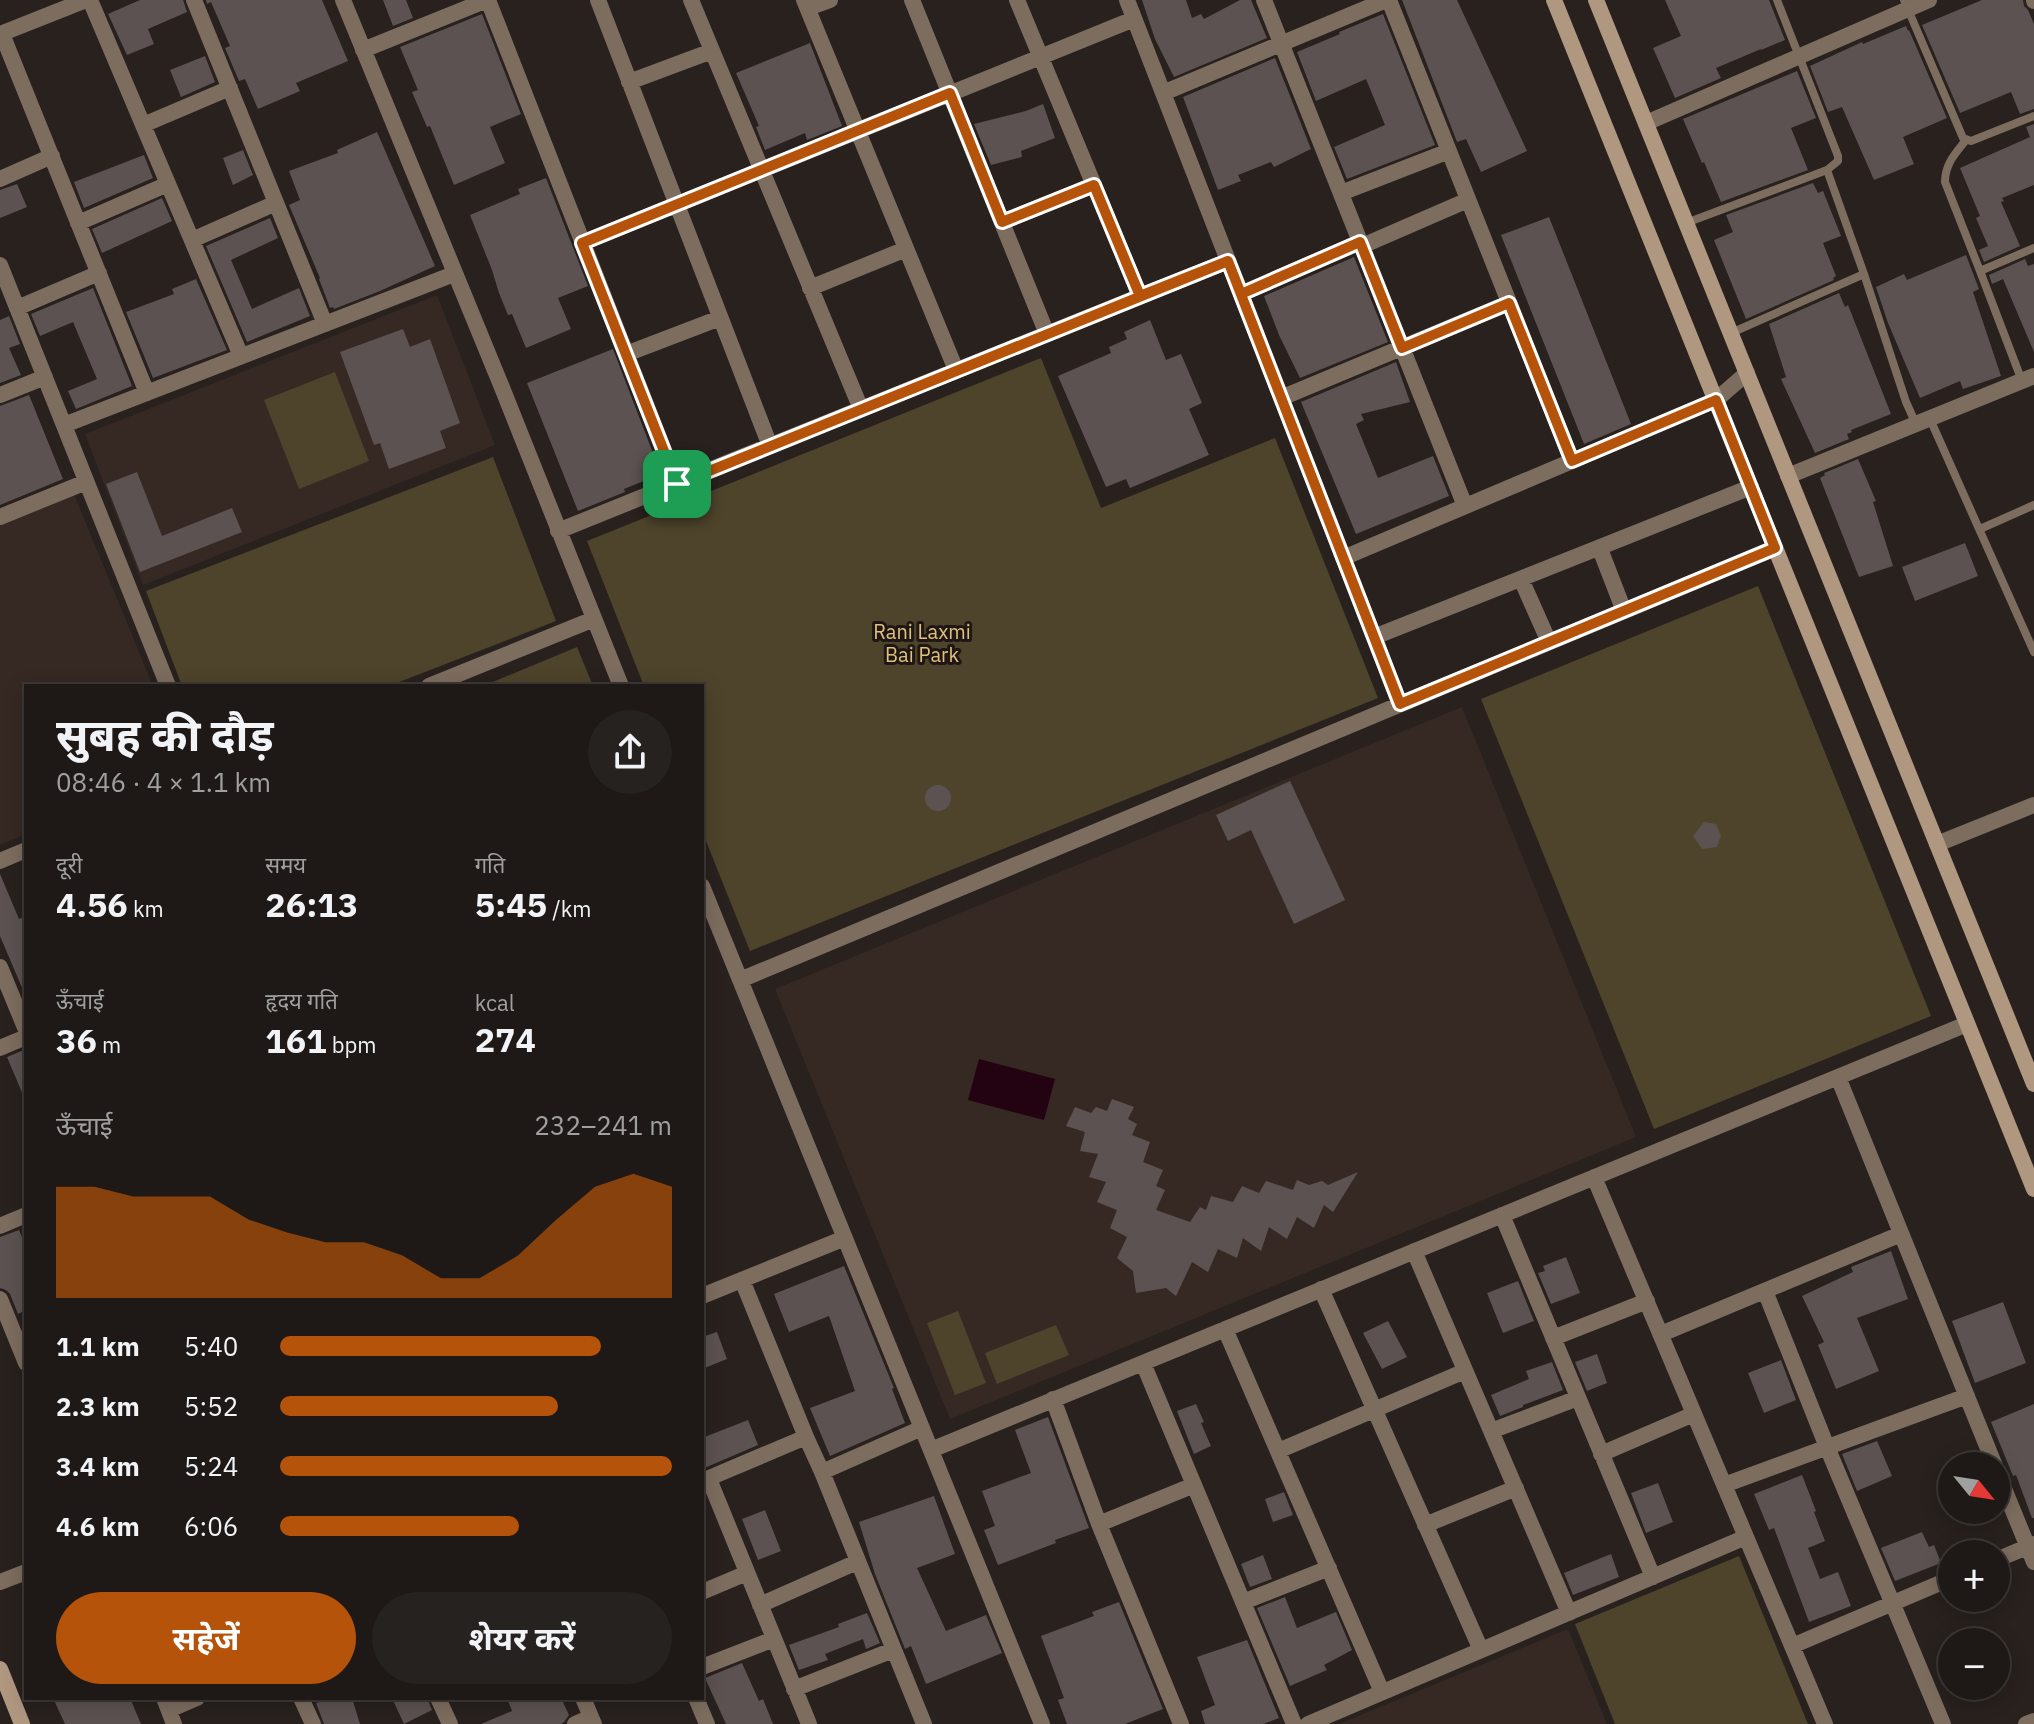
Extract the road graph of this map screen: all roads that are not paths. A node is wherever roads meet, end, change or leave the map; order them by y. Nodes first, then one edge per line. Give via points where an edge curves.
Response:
1 (88, 0) edge
2 (194, 0) edge
3 (343, 0) edge
4 (488, 0) edge
5 (598, 0) edge
6 (691, 0) edge
7 (830, 0) edge
8 (912, 0) edge
9 (1017, 0) edge
10 (1127, 0) edge
11 (1264, 0) edge
12 (1388, 0) edge
13 (1554, 0) edge
14 (1596, 0) edge
15 (1777, 0) edge
16 (1929, 0) edge
17 (806, 4) edge
18 (1906, 5) edge
19 (1134, 19) junction
20 (1, 34) edge
21 (1281, 43) junction
22 (363, 50) junction
23 (712, 51) junction
24 (1800, 56) junction
25 (1041, 57) junction
26 (629, 82) junction
27 (230, 88) junction
28 (950, 93) junction
29 (1163, 93) junction
30 (2034, 116) edge
31 (1646, 123) junction
32 (143, 125) junction
33 (858, 131) junction
34 (1966, 140) junction
35 (1449, 151) junction
36 (52, 156) junction
37 (762, 170) junction
38 (1827, 170) junction
39 (0, 179) edge
40 (168, 184) junction
41 (1094, 185) junction
42 (1341, 193) junction
43 (1468, 200) junction
44 (276, 203) junction
45 (677, 204) junction
46 (1002, 222) junction
47 (78, 223) junction
48 (1686, 223) junction
49 (192, 240) junction
50 (582, 243) junction
51 (1361, 244) junction
52 (2034, 248) edge
53 (906, 249) junction
54 (1228, 261) junction
55 (0, 265) edge
56 (1980, 271) junction
57 (99, 273) junction
58 (454, 274) junction
59 (1864, 274) junction
60 (810, 288) junction
61 (1241, 294) junction
62 (1140, 296) junction
63 (1509, 303) junction
64 (17, 308) junction
65 (720, 318) junction
66 (325, 324) junction
67 (1731, 333) junction
68 (1047, 334) junction
69 (1402, 348) junction
70 (626, 354) junction
71 (241, 356) junction
72 (956, 370) junction
73 (1747, 373) junction
74 (45, 377) junction
75 (2028, 379) edge
76 (147, 393) junction
77 (0, 395) edge
78 (1281, 398) junction
79 (1716, 400) junction
80 (861, 409) junction
81 (1923, 422) junction
82 (64, 425) junction
83 (770, 446) junction
84 (1572, 461) junction
85 (1788, 476) junction
86 (86, 482) junction
87 (677, 484) junction
88 (1751, 487) junction
89 (2034, 505) edge
90 (1465, 506) junction
91 (0, 517) edge
92 (1980, 529) junction
93 (558, 531) junction
94 (1775, 548) junction
95 (1600, 549) junction
96 (1343, 558) junction
97 (1521, 579) junction
98 (1624, 611) junction
99 (594, 619) junction
100 (1374, 637) junction
101 (2032, 639) edge
102 (1549, 642) junction
103 (2034, 652) edge
104 (167, 684) edge
105 (434, 684) edge
106 (620, 684) edge
107 (1400, 704) junction
108 (2034, 805) edge
109 (1937, 844) junction
110 (24, 851) edge
111 (0, 861) edge
112 (704, 891) edge
113 (0, 967) edge
114 (740, 980) junction
115 (1967, 1024) junction
116 (24, 1025) edge
117 (24, 1038) edge
118 (0, 1048) edge
119 (1838, 1077) junction
120 (2034, 1084) edge
121 (1594, 1177) junction
122 (2034, 1189) edge
123 (1502, 1215) junction
124 (24, 1216) edge
125 (0, 1226) edge
126 (1901, 1234) junction
127 (845, 1238) junction
128 (1414, 1251) junction
129 (742, 1280) junction
130 (1321, 1289) junction
131 (1765, 1291) junction
132 (704, 1295) edge
133 (0, 1299) edge
134 (1647, 1301) junction
135 (1225, 1329) junction
136 (1661, 1334) junction
137 (1553, 1338) junction
138 (24, 1358) edge
139 (1143, 1363) junction
140 (1465, 1371) junction
141 (1967, 1396) junction
142 (1578, 1398) junction
143 (1053, 1399) junction
144 (1375, 1410) junction
145 (1694, 1414) junction
146 (922, 1428) junction
147 (1491, 1431) junction
148 (806, 1437) junction
149 (1827, 1447) junction
150 (931, 1450) junction
151 (1278, 1451) junction
152 (1990, 1452) edge
153 (1601, 1454) junction
154 (822, 1472) junction
155 (705, 1480) edge
156 (1194, 1485) junction
157 (1724, 1485) junction
158 (1516, 1488) junction
159 (2010, 1500) edge
160 (1099, 1524) junction
161 (1425, 1525) junction
162 (1746, 1537) junction
163 (2032, 1551) edge
164 (2010, 1556) edge
165 (857, 1562) junction
166 (1329, 1568) junction
167 (24, 1573) edge
168 (747, 1573) junction
169 (1653, 1577) junction
170 (0, 1582) edge
171 (1938, 1584) edge
172 (704, 1591) edge
173 (1243, 1602) junction
174 (1893, 1603) junction
175 (760, 1605) junction
176 (1569, 1613) junction
177 (774, 1639) junction
178 (1792, 1646) junction
179 (893, 1650) junction
180 (1481, 1650) junction
181 (704, 1666) edge
182 (0, 1669) edge
183 (794, 1689) junction
184 (1382, 1692) junction
185 (193, 1700) edge
186 (302, 1700) edge
187 (439, 1700) edge
188 (584, 1700) edge
189 (697, 1700) edge
190 (169, 1711) edge
191 (593, 1721) edge
192 (2034, 1721) edge
193 (917, 1722) edge
194 (807, 1723) edge
195 (22, 1724) edge
196 (313, 1724) edge
197 (450, 1724) edge
198 (575, 1724) edge
199 (707, 1724) edge
200 (1042, 1724) edge
201 (1181, 1724) edge
202 (1294, 1724) edge
203 (1308, 1724) edge
204 (1825, 1724) edge
205 (1943, 1724) edge
206 (2026, 1724) edge

1 - 20 street
1 - 32 street
2 - 27 street
3 - 22 street
4 - 22 street
4 - 50 street
5 - 26 street
6 - 23 street
7 - 17 street
8 - 28 street
9 - 25 street
10 - 19 street
11 - 21 street
12 - 21 street
12 - 35 street
13 - 79 street
14 - 31 street
15 - 24 lane
16 - 18 street
17 - 33 street
18 - 24 street
18 - 34 lane
19 - 25 street
19 - 29 street
20 - 36 street
21 - 29 street
21 - 42 street
22 - 58 street
23 - 26 street
23 - 37 street
24 - 31 street
24 - 38 lane via 1838,156
25 - 28 street
25 - 41 street
26 - 45 street
27 - 32 street
27 - 44 street
28 - 33 street
28 - 46 street
29 - 54 street
30 - 34 lane
31 - 48 street
32 - 40 street
33 - 37 street
33 - 53 street
34 - 56 lane via 1951,159 1945,182
35 - 42 street
35 - 43 street
36 - 39 street
36 - 47 street
37 - 45 street
37 - 60 street
38 - 48 lane
38 - 59 lane
40 - 47 street
40 - 49 street
41 - 46 street
41 - 62 street
42 - 51 street
43 - 51 street
43 - 63 street
44 - 49 street
44 - 66 street
45 - 50 street
45 - 65 street
46 - 68 street
47 - 57 street
48 - 67 street
49 - 71 street
50 - 70 street
51 - 61 street
51 - 69 street
52 - 56 lane
53 - 60 street
53 - 72 street
54 - 61 street
54 - 62 street
55 - 64 street
56 - 75 lane
57 - 64 street
57 - 76 street
58 - 66 street
58 - 93 street
59 - 67 lane
59 - 81 lane via 1906,402
60 - 80 street
61 - 78 street
62 - 68 street
63 - 69 street
63 - 84 street
64 - 74 street
65 - 70 street
65 - 83 street
66 - 71 street
67 - 73 street
68 - 72 street
69 - 78 street
69 - 90 street
70 - 87 street
71 - 76 street
72 - 80 street
73 - 79 street
73 - 85 street
74 - 77 street
74 - 82 street
75 - 81 street
76 - 82 street
78 - 96 street
79 - 84 street
79 - 88 street
80 - 83 street
81 - 85 street
81 - 92 lane
82 - 86 street
83 - 87 street
84 - 90 street
85 - 109 street
86 - 91 street
86 - 104 street
87 - 93 street
88 - 94 street
88 - 95 street
89 - 92 lane
90 - 96 street
92 - 101 lane
93 - 99 street
94 - 98 street
94 - 115 street
95 - 97 street
95 - 98 street
96 - 100 street
97 - 100 street
97 - 102 street
98 - 102 street
99 - 105 street
99 - 106 street
100 - 107 street
101 - 103 lane
102 - 107 street
107 - 114 street
108 - 109 street
109 - 120 street
110 - 111 street
112 - 114 street
113 - 116 street
114 - 127 street
115 - 119 street
115 - 122 street
117 - 118 street
119 - 121 street
119 - 126 street
121 - 123 street
121 - 134 street
123 - 128 street
123 - 137 street
124 - 125 street
126 - 131 street
126 - 141 street
127 - 129 street
127 - 146 street
128 - 130 street
128 - 140 street
129 - 132 street
129 - 148 street
130 - 135 street
130 - 144 street
131 - 136 street
131 - 149 street
133 - 138 street
134 - 136 street
134 - 137 street
135 - 139 street
135 - 151 street
136 - 145 street
137 - 142 street
139 - 143 street
139 - 156 street
140 - 144 street
140 - 147 street
141 - 149 street
141 - 152 street
142 - 147 street
142 - 153 street
143 - 150 street
143 - 160 street
144 - 151 street
144 - 161 street
145 - 153 street
145 - 157 street
146 - 150 street
146 - 154 street
147 - 158 street
148 - 154 street
148 - 155 street
149 - 157 street
149 - 174 street
150 - 200 street
151 - 166 street
153 - 169 street
154 - 165 street
155 - 168 street
156 - 160 street
156 - 173 street
157 - 162 street
158 - 161 street
158 - 176 street
159 - 163 street
160 - 201 street
161 - 180 street
162 - 169 street
162 - 178 street
163 - 164 street
165 - 175 street
165 - 179 street
166 - 173 street
166 - 184 street
167 - 170 street
168 - 172 street
168 - 175 street
169 - 176 street
171 - 174 street
173 - 202 street
174 - 178 street
174 - 205 street
175 - 177 street
176 - 180 street
177 - 181 street
177 - 183 street
178 - 204 street
179 - 183 street
179 - 193 street
180 - 184 street
182 - 195 street
183 - 194 street
184 - 203 street
185 - 190 street
186 - 196 street
187 - 197 street
188 - 191 street
189 - 199 street
191 - 198 street
192 - 206 street

